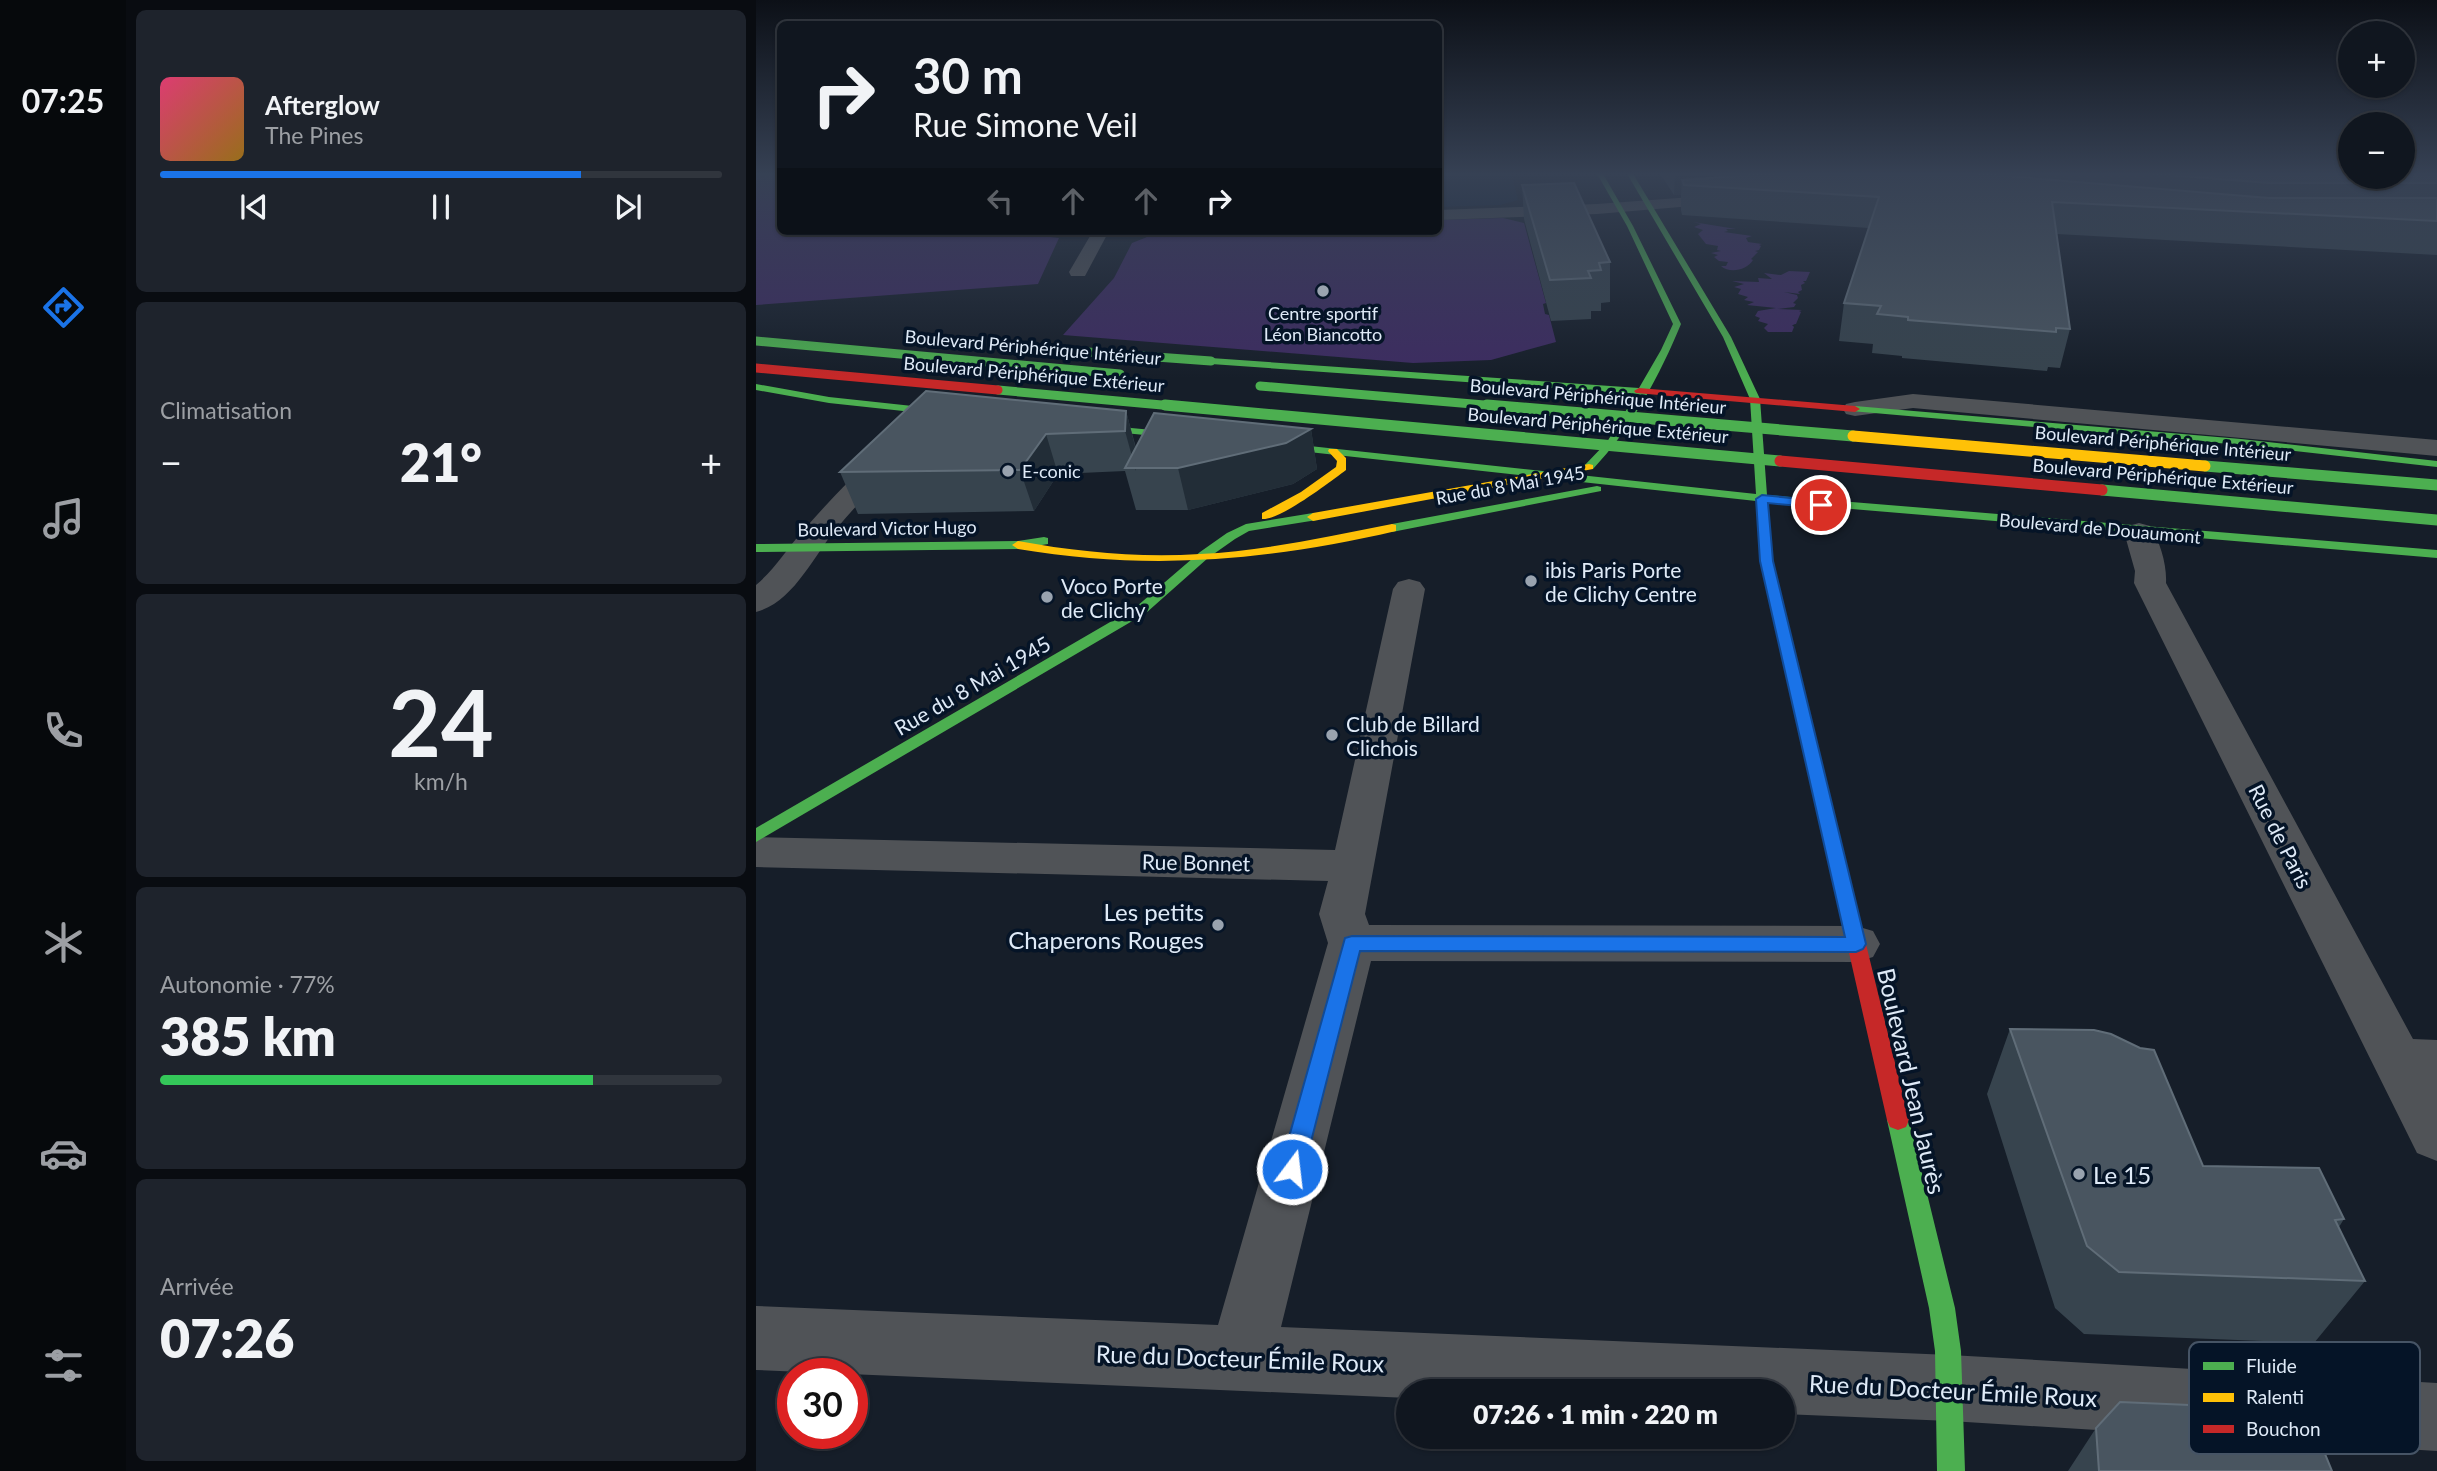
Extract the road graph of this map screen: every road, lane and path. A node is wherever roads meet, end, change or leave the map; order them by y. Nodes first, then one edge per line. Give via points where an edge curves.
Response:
1 (1096, 241) edge
2 (1637, 241) edge
3 (1669, 241) edge
4 (1078, 272) dead end
5 (756, 339) edge
6 (1000, 346) dead end
7 (1067, 351) dead end
8 (756, 368) edge
9 (1132, 375) dead end
10 (1243, 385) dead end
11 (756, 387) edge
12 (1639, 391) junction
13 (1755, 399) junction
14 (1855, 409) junction
15 (966, 414) edge
16 (1056, 423) edge
17 (914, 429) edge
18 (1209, 439) edge
19 (1250, 443) edge
20 (2437, 448) edge
21 (1333, 451) junction
22 (2437, 464) edge
23 (1557, 475) junction
24 (1620, 484) junction
25 (2437, 485) edge
26 (1762, 499) junction
27 (2437, 520) edge
28 (1246, 528) junction
29 (1212, 531) dead end
30 (2139, 532) junction
31 (1068, 538) dead end
32 (1018, 545) junction
33 (756, 548) edge
34 (804, 548) junction
35 (2437, 554) edge
36 (1200, 558) junction
37 (1409, 589) dead end
38 (756, 602) edge
39 (756, 836) edge
40 (756, 852) edge
41 (1354, 866) junction
42 (1352, 943) junction
43 (1856, 944) junction
44 (2417, 1061) edge
45 (2437, 1136) edge
46 (756, 1338) edge
47 (1241, 1358) junction
48 (1950, 1388) junction
49 (2189, 1402) edge
50 (1951, 1471) edge

1 - 4 street
2 - 12 main road via 1677,324
3 - 13 main road via 1727,337
5 - 6 main road, bridge
5 - 9 main road, Boulevard Périphérique Intérieur, bridge
7 - 12 main road, bridge
8 - 27 main road, Boulevard Périphérique Extérieur, bridge
10 - 25 main road, Boulevard Périphérique Intérieur, bridge
11 - 15 main road via 829,400
12 - 13 main road
12 - 23 main road via 1595,463 1586,470
13 - 14 main road
13 - 26 main road, Boulevard Jean Jaurès
14 - 20 street via 1913,401
14 - 22 main road
16 - 18 main road
17 - 34 street
19 - 21 main road, Boulevard de Douaumont
21 - 23 main road, Boulevard de Douaumont
21 - 28 main road via 1342,460 1342,468
23 - 24 main road, Boulevard de Douaumont
23 - 28 main road, Rue du 8 Mai 1945
24 - 26 main road, Boulevard de Douaumont
24 - 36 main road, Rue du 8 Mai 1945
26 - 30 main road, Boulevard de Douaumont
26 - 43 main road, Boulevard Jean Jaurès via 1766,561
28 - 29 main road
28 - 36 main road, Rue du 8 Mai 1945 via 1214,544
30 - 35 main road, Boulevard de Douaumont
30 - 44 street, Rue de Paris via 2151,571 2150,583
31 - 32 main road, Boulevard Victor Hugo
32 - 34 main road, Boulevard Victor Hugo
32 - 36 main road, Boulevard Victor Hugo via 1070,555
33 - 34 main road, Boulevard Victor Hugo
34 - 38 street via 786,576
36 - 39 main road, Rue du 8 Mai 1945 via 1141,610
37 - 41 street
40 - 41 street, Rue Bonnet
41 - 42 street via 1342,914
42 - 43 street
42 - 47 street
43 - 48 main road, Boulevard Jean Jaurès via 1942,1308
44 - 45 street, Rue de Paris
46 - 47 street, Rue du Docteur Émile Roux
47 - 48 street, Rue du Docteur Émile Roux
48 - 49 street, Rue du Docteur Émile Roux
48 - 50 main road, Boulevard Jean Jaurès

